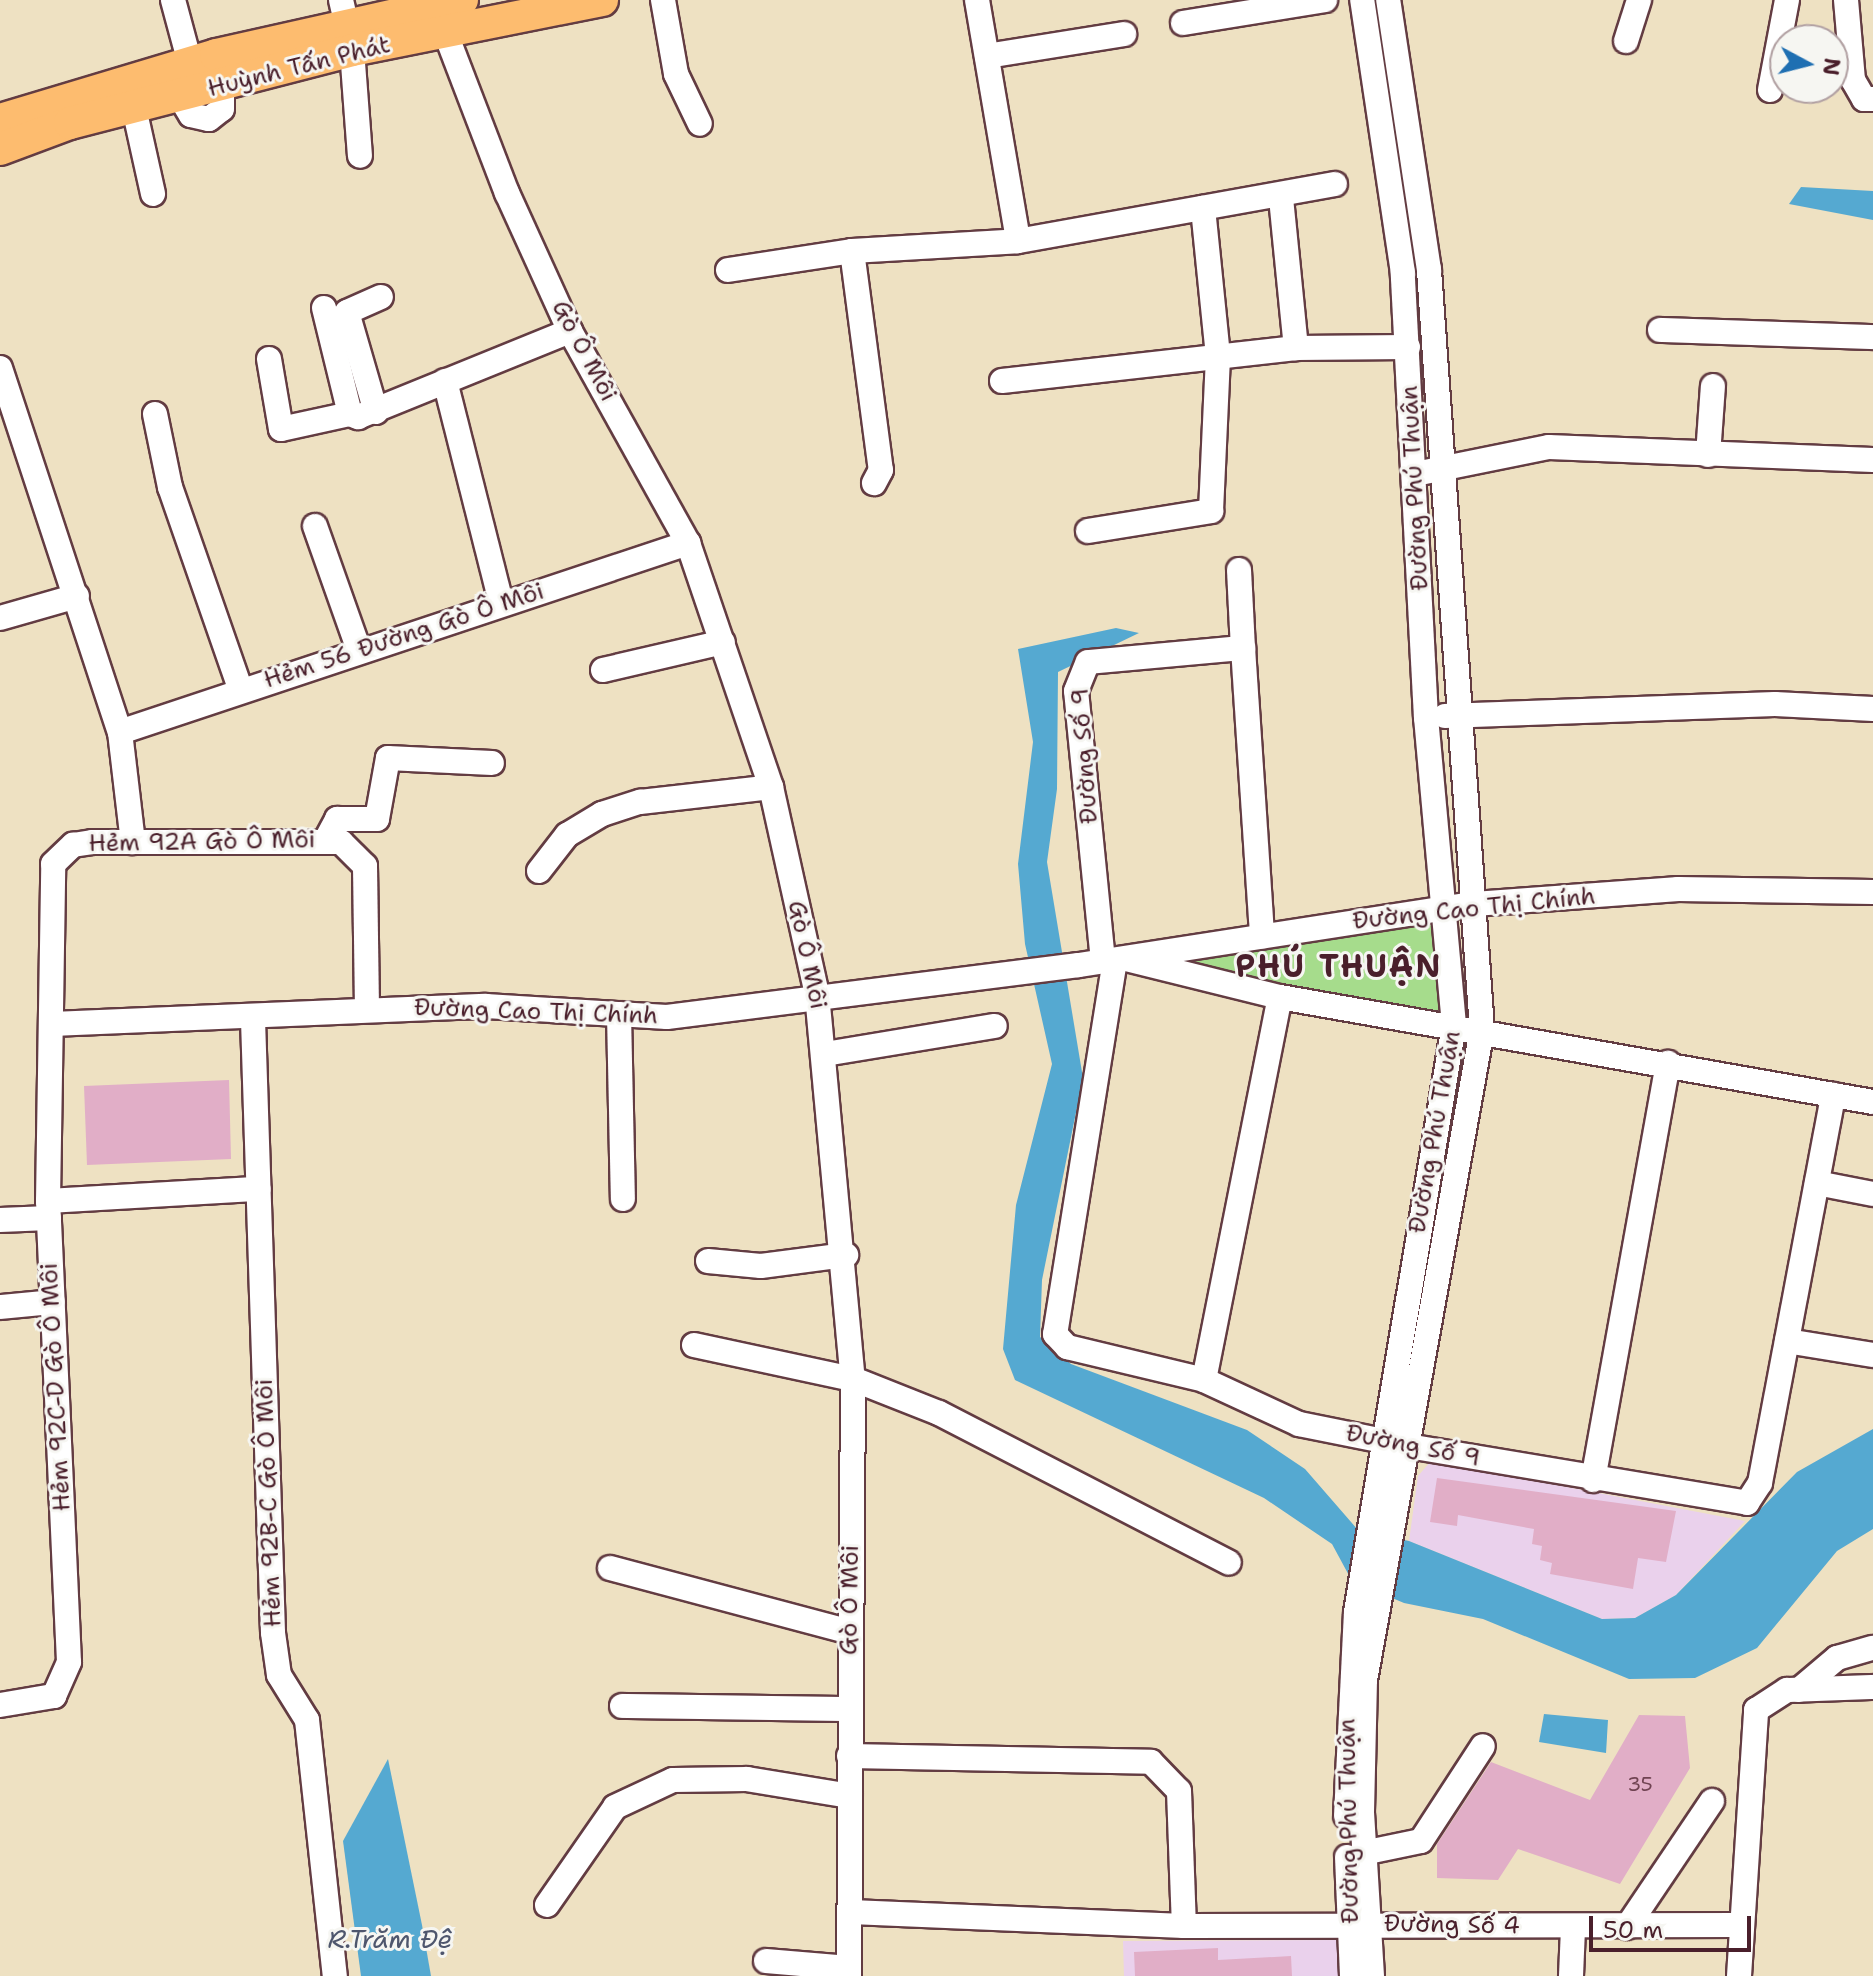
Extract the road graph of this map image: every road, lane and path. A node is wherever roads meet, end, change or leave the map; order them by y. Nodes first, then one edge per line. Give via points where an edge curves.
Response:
1 (173, 0) edge
2 (602, 0) edge
3 (663, 0) edge
4 (977, 0) edge
5 (1325, 0) edge
6 (1362, 0) edge
7 (1388, 0) edge
8 (1639, 0) edge
9 (1787, 0) edge
10 (1846, 0) edge
11 (447, 13) edge
12 (1183, 23) dead end
13 (1782, 24) edge
14 (347, 25) edge
15 (1124, 34) dead end
16 (1626, 41) dead end
17 (987, 56) junction
18 (203, 59) junction
19 (222, 86) junction
20 (1873, 99) edge
21 (134, 108) junction
22 (0, 120) edge
23 (700, 124) dead end
24 (0, 149) edge
25 (360, 156) dead end
26 (1335, 184) dead end
27 (153, 194) dead end
28 (1281, 198) junction
29 (1203, 208) junction
30 (1018, 241) junction
31 (852, 251) junction
32 (728, 270) dead end
33 (381, 297) dead end
34 (324, 308) dead end
35 (1660, 330) dead end
36 (570, 331) junction
37 (1873, 337) edge
38 (1408, 347) junction
39 (1296, 348) junction
40 (1218, 356) junction
41 (269, 359) dead end
42 (0, 368) edge
43 (445, 381) junction
44 (1002, 381) dead end
45 (1713, 386) dead end
46 (376, 412) junction
47 (155, 414) dead end
48 (350, 414) junction
49 (1708, 455) junction
50 (1873, 460) edge
51 (1441, 468) junction
52 (1415, 474) junction
53 (874, 483) dead end
54 (315, 526) dead end
55 (1088, 531) dead end
56 (688, 543) junction
57 (1239, 570) dead end
58 (77, 596) junction
59 (501, 603) junction
60 (0, 618) edge
61 (723, 642) junction
62 (1243, 648) junction
63 (359, 650) junction
64 (603, 670) dead end
65 (241, 691) junction
66 (1873, 709) edge
67 (1458, 714) junction
68 (1426, 718) junction
69 (120, 732) junction
70 (492, 763) dead end
71 (771, 787) junction
72 (326, 840) junction
73 (133, 842) junction
74 (539, 871) dead end
75 (1873, 892) edge
76 (1474, 904) junction
77 (1448, 908) junction
78 (1262, 936) junction
79 (1114, 960) junction
80 (817, 994) junction
81 (1280, 997) junction
82 (367, 1010) junction
83 (619, 1014) junction
84 (253, 1020) junction
85 (52, 1024) junction
86 (1454, 1025) junction
87 (995, 1026) dead end
88 (1482, 1030) junction
89 (825, 1054) junction
90 (1668, 1063) junction
91 (1833, 1095) junction
92 (1873, 1102) edge
93 (1817, 1183) junction
94 (259, 1189) junction
95 (1873, 1194) edge
96 (623, 1199) dead end
97 (48, 1209) junction
98 (0, 1220) edge
99 (846, 1255) junction
100 (708, 1261) dead end
101 (53, 1302) junction
102 (0, 1307) edge
103 (1787, 1341) junction
104 (694, 1345) dead end
105 (1873, 1355) edge
106 (853, 1379) junction
107 (1204, 1380) junction
108 (1382, 1441) junction
109 (1408, 1446) junction
110 (1593, 1480) junction
111 (1229, 1563) dead end
112 (610, 1568) dead end
113 (1366, 1613) junction
114 (850, 1632) junction
115 (1873, 1648) edge
116 (1873, 1687) edge
117 (1799, 1690) junction
118 (2, 1705) edge
119 (622, 1706) dead end
120 (849, 1709) junction
121 (1483, 1746) dead end
122 (849, 1756) junction
123 (850, 1796) junction
124 (1712, 1801) dead end
125 (1363, 1853) junction
126 (547, 1905) dead end
127 (851, 1912) junction
128 (1359, 1924) junction
129 (1740, 1925) junction
130 (1184, 1926) junction
131 (1627, 1927) junction
132 (1573, 1928) junction
133 (766, 1961) dead end
134 (849, 1972) edge
135 (335, 1976) edge
136 (1352, 1976) edge
137 (1372, 1976) edge
138 (1571, 1976) edge
139 (1739, 1976) edge

1 - 18 street
2 - 11 main road, Huỳnh Tấn Phát
3 - 23 street via 676,74
4 - 17 street
5 - 12 street
6 - 38 street, Đường Phú Thuận
7 - 51 street, Đường Phú Thuận via 1427,255
8 - 16 street
9 - 13 street
10 - 20 street via 1853,80 1857,91
11 - 14 main road, Huỳnh Tấn Phát
11 - 36 street, Gò Ô Môi
14 - 18 main road, Huỳnh Tấn Phát
14 - 19 main road, Huỳnh Tấn Phát
14 - 25 street
15 - 17 street
17 - 30 street
18 - 19 main road
18 - 22 main road, Huỳnh Tấn Phát
19 - 21 main road, Huỳnh Tấn Phát
21 - 24 main road, Huỳnh Tấn Phát
21 - 27 street
26 - 28 street
28 - 29 street
28 - 39 street
29 - 30 street
29 - 40 street
30 - 31 street
31 - 32 street
31 - 53 street via 881,470
33 - 46 street via 347,312
34 - 48 street
35 - 37 street
36 - 43 street
36 - 56 street, Gò Ô Môi
38 - 39 street
38 - 52 street, Đường Phú Thuận
39 - 40 street
40 - 44 street
40 - 55 street via 1213,504 1205,515
41 - 48 street via 281,429
42 - 58 street
43 - 46 street
43 - 59 street
45 - 49 street
46 - 48 street
47 - 65 street via 170,487
49 - 50 street
49 - 51 street via 1549,447
51 - 52 street
51 - 67 street, Đường Phú Thuận
52 - 68 street, Đường Phú Thuận
54 - 63 street
56 - 59 street, Hẻm 56 Đường Gò Ô Môi
56 - 61 street, Gò Ô Môi
57 - 62 street
58 - 60 street
58 - 69 street
59 - 63 street, Hẻm 56 Đường Gò Ô Môi
61 - 64 street
61 - 71 street, Gò Ô Môi
62 - 78 street
62 - 79 street, Đường Số 9 via 1088,662 1079,675
63 - 65 street, Hẻm 56 Đường Gò Ô Môi
65 - 69 street, Hẻm 56 Đường Gò Ô Môi
66 - 67 street via 1775,704
67 - 68 street
67 - 76 street, Đường Phú Thuận
68 - 77 street, Đường Phú Thuận
69 - 73 street
70 - 72 street via 388,758 377,819 337,819
71 - 74 street via 640,802 602,814 567,835
71 - 80 street, Gò Ô Môi
72 - 73 street, Hẻm 92A Gò Ô Môi
72 - 82 street, Hẻm 92A Gò Ô Môi via 341,842 365,866
73 - 85 street, Hẻm 92A Gò Ô Môi via 73,845 53,864
75 - 76 street, Đường Cao Thị Chính via 1678,889
76 - 77 street, Đường Cao Thị Chính
76 - 88 street, Đường Phú Thuận
77 - 78 street, Đường Cao Thị Chính
77 - 86 street, Đường Phú Thuận
78 - 79 street, Đường Cao Thị Chính
79 - 80 street, Đường Cao Thị Chính
79 - 81 street
79 - 107 street, Đường Số 9 via 1055,1334 1067,1347
80 - 83 street, Đường Cao Thị Chính via 667,1017
80 - 89 street, Gò Ô Môi
81 - 86 street
81 - 107 street
82 - 83 street, Đường Cao Thị Chính
82 - 84 street, Đường Cao Thị Chính
83 - 96 street
84 - 85 street, Đường Cao Thị Chính
84 - 94 street, Hẻm 92B-C Gò Ô Môi
85 - 97 street, Hẻm 92C-D Gò Ô Môi
86 - 88 street
86 - 108 street, Đường Phú Thuận
87 - 89 street
88 - 90 street
88 - 109 street, Đường Phú Thuận
89 - 99 street, Gò Ô Môi
90 - 91 street
90 - 110 street
91 - 92 street
91 - 93 street, Đường Số 9
93 - 95 street
93 - 103 street, Đường Số 9
94 - 97 street
94 - 135 street, Hẻm 92B-C Gò Ô Môi via 275,1659 307,1720
97 - 98 street
97 - 101 street, Hẻm 92C-D Gò Ô Môi
99 - 100 street via 775,1266
99 - 106 street, Gò Ô Môi
101 - 102 street
101 - 118 street, Hẻm 92C-D Gò Ô Môi via 69,1662 54,1696
103 - 105 street
103 - 110 street, Đường Số 9 via 1760,1483 1747,1503
104 - 106 street
106 - 111 street via 1021,1451
106 - 114 street, Gò Ô Môi
107 - 108 street, Đường Số 9 via 1299,1424
108 - 109 street, Đường Số 9
108 - 113 street, Đường Phú Thuận via 1372,1502
109 - 110 street, Đường Số 9
109 - 113 street, Đường Phú Thuận via 1398,1508
112 - 114 street
113 - 125 street
113 - 128 street, Đường Phú Thuận via 1344,1753
114 - 120 street, Gò Ô Môi
115 - 117 street via 1837,1658
116 - 117 street
117 - 129 street via 1768,1696 1756,1710
119 - 120 street
120 - 122 street, Gò Ô Môi
121 - 125 street via 1421,1841
122 - 123 street, Gò Ô Môi
122 - 130 street via 1151,1762 1179,1791
123 - 126 street via 747,1779 673,1780 615,1807
123 - 127 street, Gò Ô Môi
124 - 131 street
125 - 128 street
127 - 130 street, Đường Số 4
127 - 134 street, Gò Ô Môi
128 - 130 street, Đường Số 4
128 - 132 street, Đường Số 4
128 - 136 street, Đường Phú Thuận
128 - 137 street, Đường Phú Thuận
129 - 131 street, Đường Số 4
129 - 139 street
131 - 132 street, Đường Số 4
132 - 138 street
133 - 134 street

